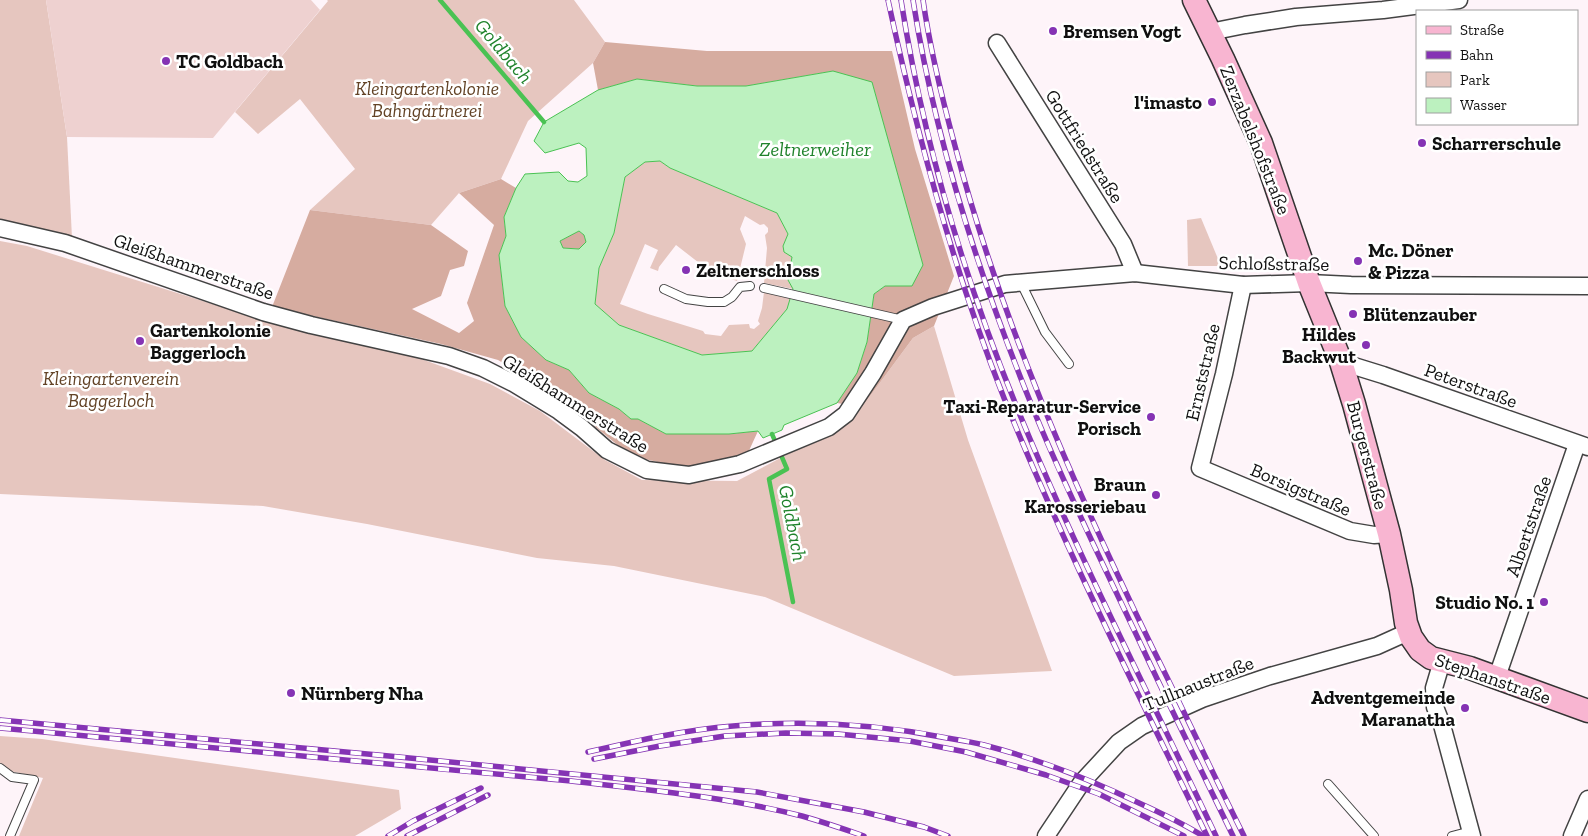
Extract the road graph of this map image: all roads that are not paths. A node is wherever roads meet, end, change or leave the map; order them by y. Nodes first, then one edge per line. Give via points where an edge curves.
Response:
1 (1194, 0) edge
2 (1459, 0) edge
3 (1210, 32) junction
4 (997, 43) dead end
5 (0, 228) edge
6 (1135, 273) junction
7 (1021, 283) junction
8 (1310, 283) junction
9 (750, 286) dead end
10 (1242, 286) junction
11 (1588, 286) edge
12 (764, 288) dead end
13 (664, 289) dead end
14 (903, 320) junction
15 (1341, 362) junction
16 (1069, 364) dead end
17 (1583, 445) edge
18 (1200, 468) joint
19 (1389, 534) junction
20 (1408, 632) junction
21 (1442, 661) junction
22 (1497, 678) junction
23 (1588, 711) edge
24 (0, 768) edge
25 (1328, 784) dead end
26 (1588, 799) edge
27 (1472, 833) edge
28 (10, 836) edge
29 (1046, 836) edge
30 (1374, 836) edge
31 (1452, 836) edge
32 (1572, 836) edge

1 - 3 street, Zerzabelshofstraße
2 - 3 street via 1296,17
3 - 8 street, Zerzabelshofstraße via 1261,143
4 - 6 street, Gottfriedstraße via 1123,244
5 - 14 street, Gleißhammerstraße via 65,243 263,312 449,356 513,383 559,411 607,450 647,470 689,475 740,464 829,427 846,414
6 - 7 street, Schloßstraße
6 - 10 street, Schloßstraße
7 - 14 street, Schloßstraße via 1005,284
7 - 16 lane via 1045,332
8 - 10 street, Schloßstraße
8 - 11 street, Schloßstraße
8 - 15 street, Burgerstraße
9 - 13 lane via 740,287 724,302 686,299
10 - 18 street, Ernststraße
12 - 14 lane
15 - 17 street, Peterstraße
15 - 19 street, Burgerstraße
17 - 22 street, Albertstraße
18 - 19 street, Borsigstraße via 1350,531
19 - 20 street, Burgerstraße
20 - 21 street, Stephanstraße via 1420,650
20 - 29 street, Tullnaustraße via 1377,646 1202,699 1142,726 1119,742 1082,782
21 - 22 street, Stephanstraße
21 - 27 street via 1434,688 1435,707
22 - 23 street, Stephanstraße
24 - 28 lane via 12,777 34,780
25 - 30 lane
26 - 32 street
27 - 31 lane

